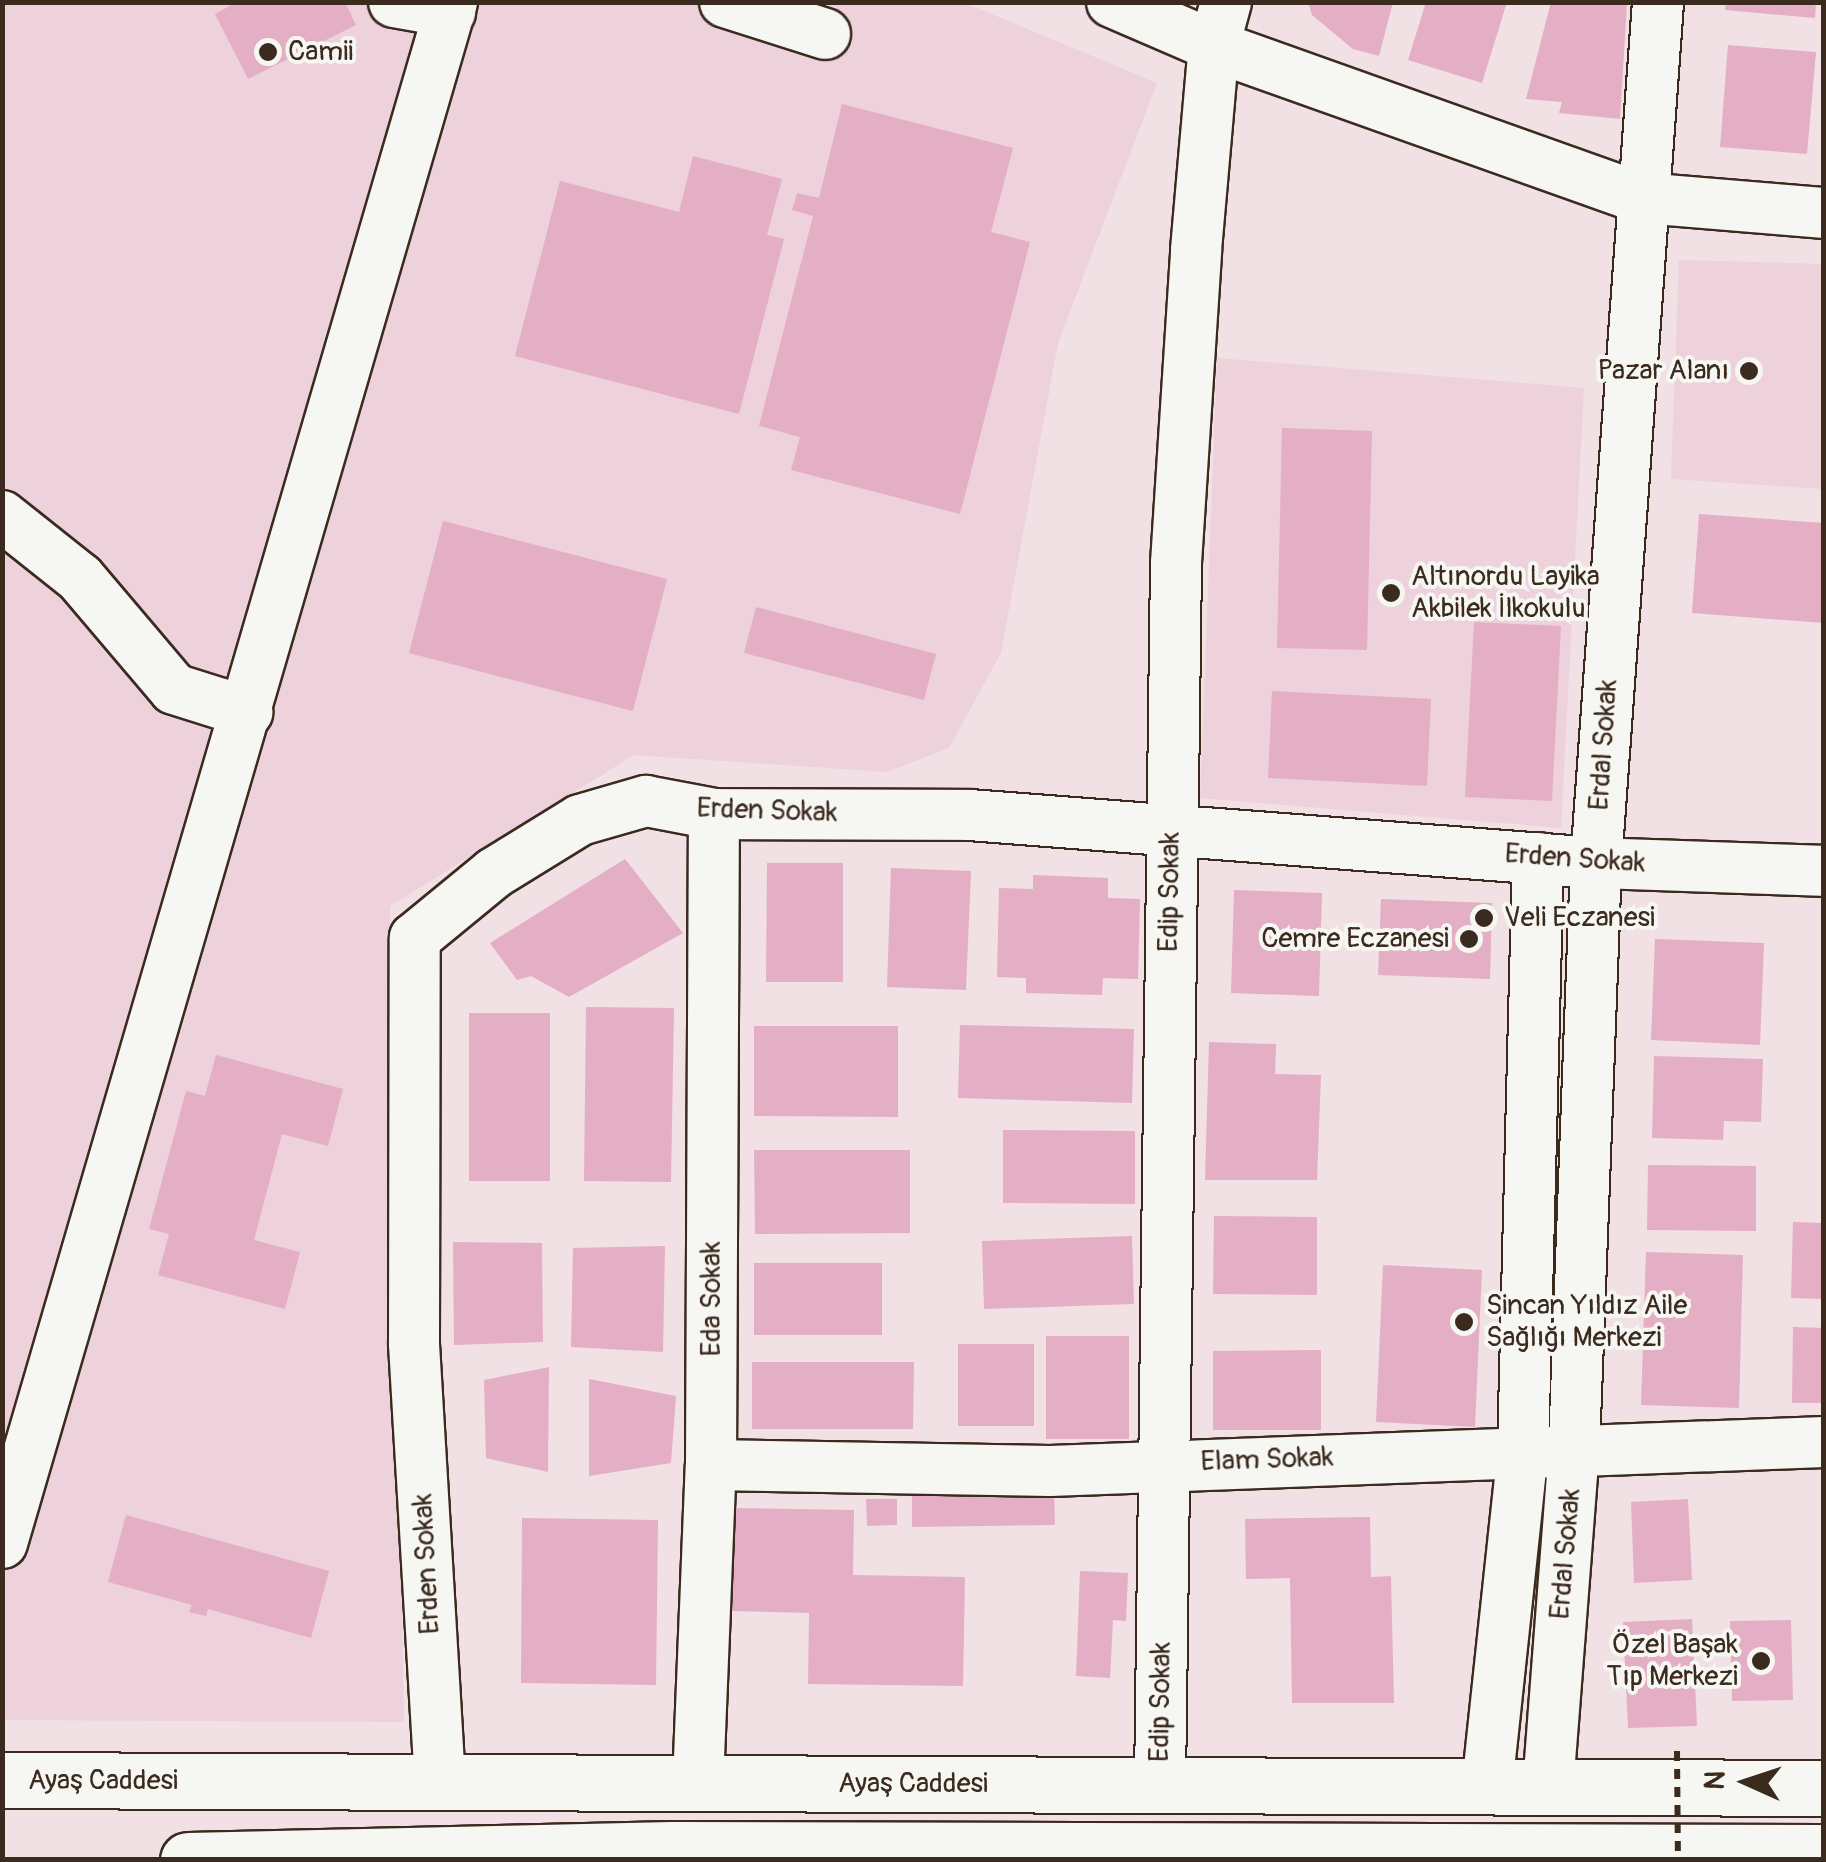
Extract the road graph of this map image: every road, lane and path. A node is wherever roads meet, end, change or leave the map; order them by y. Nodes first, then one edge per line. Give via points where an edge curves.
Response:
1 (394, 2) edge
2 (725, 2) edge
3 (1112, 2) edge
4 (1658, 2) edge
5 (451, 7) edge
6 (1220, 24) edge
7 (825, 34) dead end
8 (1642, 198) junction
9 (1824, 213) edge
10 (2, 516) edge
11 (246, 712) junction
12 (714, 814) junction
13 (1171, 827) junction
14 (1538, 858) junction
15 (1596, 862) junction
16 (1824, 870) edge
17 (23, 1400) edge
18 (1824, 1442) edge
19 (1574, 1447) junction
20 (1523, 1452) junction
21 (711, 1464) junction
22 (1165, 1464) junction
23 (2, 1543) edge
24 (1677, 1751) dead end
25 (2, 1780) edge
26 (440, 1782) junction
27 (698, 1783) junction
28 (1160, 1786) junction
29 (1488, 1787) junction
30 (1548, 1787) junction
31 (1824, 1788) edge
32 (1824, 1852) edge
33 (676, 1854) edge
34 (1496, 1855) edge
35 (188, 1860) edge
36 (1678, 1860) edge

1 - 5 street
2 - 7 street
3 - 6 street
4 - 8 street, Erdal Sokak
5 - 11 street
6 - 8 street
6 - 13 street, Edip Sokak via 1178,543
8 - 9 street
8 - 15 street, Erdal Sokak
10 - 11 street via 80,578 174,689
11 - 17 street
12 - 13 street, Erden Sokak via 969,815
12 - 21 street, Eda Sokak
12 - 26 street, Erden Sokak via 646,801 580,820 443,909 415,938 414,1344
13 - 14 street, Erden Sokak
13 - 22 street, Edip Sokak
14 - 15 street, Erden Sokak
14 - 20 street
15 - 16 street, Erden Sokak
15 - 19 street, Erdal Sokak
17 - 23 street
18 - 19 street, Elam Sokak
19 - 20 street, Elam Sokak
19 - 30 street, Erdal Sokak
20 - 22 street, Elam Sokak
20 - 29 street
21 - 22 street, Elam Sokak via 1050,1471
21 - 27 street, Eda Sokak
22 - 28 street, Edip Sokak
24 - 36 path, bridge
25 - 26 main road, Ayaş Caddesi
26 - 27 main road, Ayaş Caddesi
27 - 28 main road, Ayaş Caddesi
28 - 29 main road, Ayaş Caddesi
29 - 30 main road, Ayaş Caddesi
30 - 31 main road, Ayaş Caddesi
32 - 34 main road
33 - 34 main road
33 - 35 main road

